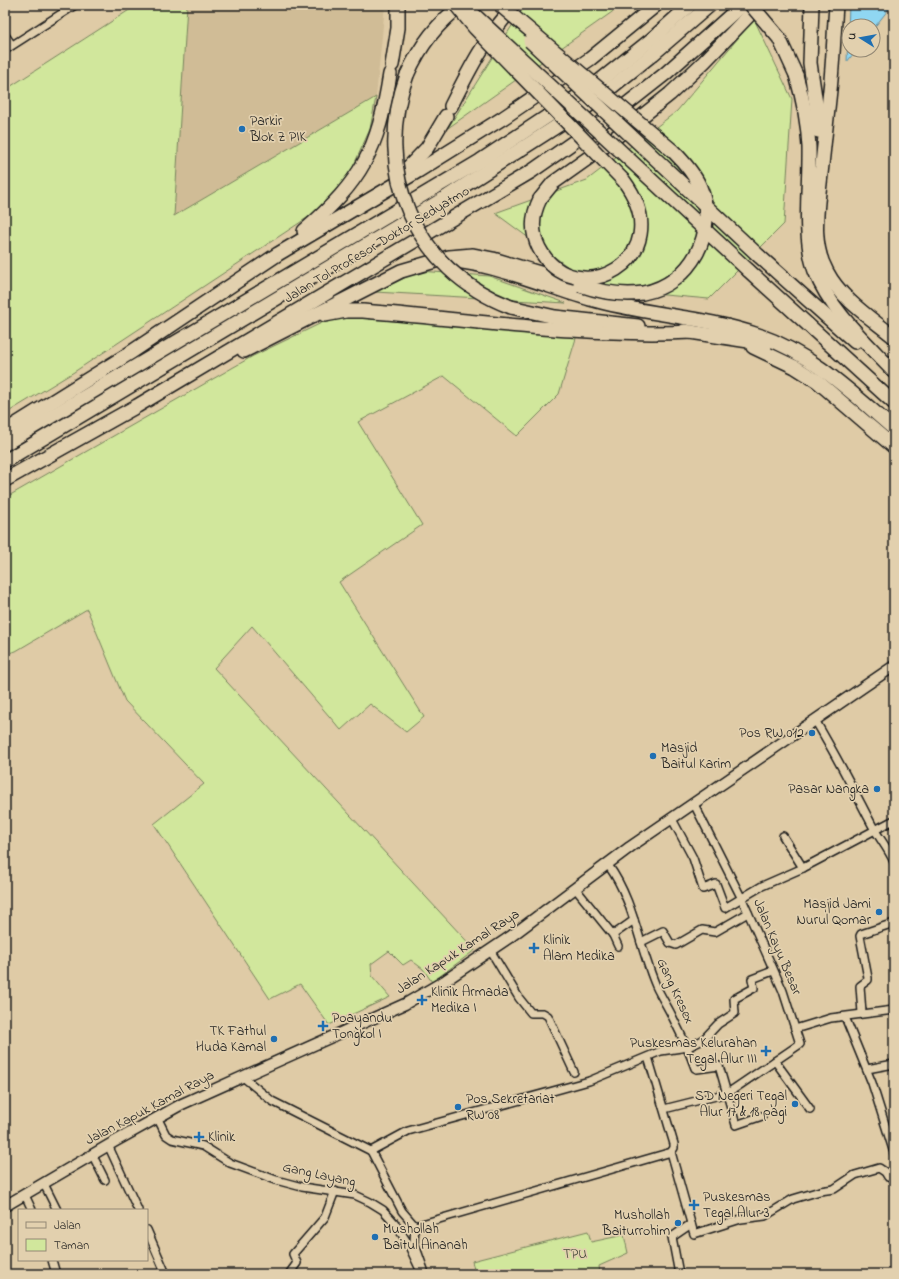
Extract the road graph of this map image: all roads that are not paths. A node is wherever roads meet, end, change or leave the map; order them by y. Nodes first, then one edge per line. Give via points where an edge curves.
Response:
1 (75, 5) edge
2 (398, 5) edge
3 (456, 5) edge
4 (463, 5) edge
5 (492, 5) edge
6 (500, 5) edge
7 (516, 5) edge
8 (656, 5) edge
9 (690, 5) edge
10 (710, 5) edge
11 (742, 5) edge
12 (751, 5) edge
13 (759, 5) edge
14 (812, 5) edge
15 (836, 5) edge
16 (5, 34) edge
17 (12, 45) junction
18 (5, 50) edge
19 (386, 190) junction
20 (809, 243) junction
21 (278, 254) junction
22 (436, 260) junction
23 (307, 320) junction
24 (692, 325) junction
25 (894, 337) edge
26 (739, 340) junction
27 (819, 367) junction
28 (894, 372) edge
29 (894, 377) edge
30 (894, 403) edge
31 (137, 406) junction
32 (894, 428) edge
33 (5, 431) edge
34 (5, 444) edge
35 (894, 447) edge
36 (5, 461) edge
37 (5, 480) edge
38 (894, 666) edge
39 (815, 720) junction
40 (694, 804) junction
41 (672, 818) junction
42 (894, 820) edge
43 (875, 830) junction
44 (783, 836) dead end
45 (894, 862) edge
46 (608, 865) junction
47 (803, 868) junction
48 (575, 888) junction
49 (742, 899) junction
50 (748, 913) junction
51 (634, 920) junction
52 (894, 923) edge
53 (613, 935) junction
54 (641, 942) junction
55 (618, 946) dead end
56 (490, 950) junction
57 (773, 971) junction
58 (894, 1010) edge
59 (862, 1013) junction
60 (845, 1017) junction
61 (795, 1029) junction
62 (688, 1047) junction
63 (648, 1057) junction
64 (776, 1061) junction
65 (894, 1064) edge
66 (867, 1069) junction
67 (574, 1072) dead end
68 (243, 1077) junction
69 (728, 1093) junction
70 (664, 1109) junction
71 (810, 1109) dead end
72 (762, 1116) dead end
73 (157, 1117) junction
74 (108, 1145) junction
75 (371, 1151) junction
76 (668, 1153) dead end
77 (894, 1153) edge
78 (92, 1154) junction
79 (894, 1174) edge
80 (105, 1180) dead end
81 (44, 1184) junction
82 (336, 1191) junction
83 (25, 1195) junction
84 (5, 1206) edge
85 (32, 1209) edge
86 (56, 1209) edge
87 (138, 1209) edge
88 (691, 1224) junction
89 (415, 1226) junction
90 (148, 1232) edge
91 (52, 1261) edge
92 (56, 1274) edge
93 (166, 1274) edge
94 (289, 1274) edge
95 (422, 1274) edge
96 (426, 1274) edge
97 (679, 1274) edge

1 - 17 street
2 - 21 highway via 398,28 382,121 372,148 362,168 336,202
3 - 13 highway, bridge via 475,28 624,181 635,199 641,217 641,236 637,247 621,266 606,275 587,278 562,272 546,259 535,237 533,219 540,199 553,183 601,149 670,94
4 - 24 highway, bridge via 444,21 414,59 399,101 394,140 396,168 407,208 424,240 447,267 476,291 511,307 560,318
4 - 30 highway, bridge
5 - 29 highway, bridge via 759,256
6 - 22 highway, bridge via 673,150 694,175 703,194 707,221 703,240 692,263 678,277 656,289 633,294 608,293 480,256 455,256
7 - 19 highway via 482,47 427,148
8 - 19 highway via 590,59 497,122
9 - 34 highway, Jalan Tol Profesor Doktor Sedyatmo via 592,87 468,169
10 - 36 highway, Jalan Tol Profesor Doktor Sedyatmo via 588,106 554,128 448,196
11 - 31 highway, Jalan Tol Profesor Doktor Sedyatmo via 618,111 532,171
12 - 20 highway, bridge via 778,38 796,75 804,106 808,132
14 - 20 highway via 810,63 818,131 817,181
15 - 25 highway via 816,223 818,248 826,272 832,281
16 - 17 street
17 - 18 street
19 - 21 highway
20 - 28 highway via 815,271 830,300
21 - 33 highway via 130,354
22 - 23 highway via 401,271
22 - 24 highway via 473,265 603,303
23 - 24 highway via 338,312 363,311 650,334
23 - 31 highway
24 - 26 highway
24 - 27 highway via 758,334 785,346
26 - 27 highway via 755,342
26 - 35 highway via 817,381
27 - 32 highway via 853,392
31 - 37 highway, Jalan Tol Profesor Doktor Sedyatmo
38 - 39 main road, Jalan Kapuk Kamal Raya
39 - 40 main road, Jalan Kapuk Kamal Raya
39 - 43 street
40 - 41 main road, Jalan Kapuk Kamal Raya
40 - 49 street
41 - 46 main road, Jalan Kapuk Kamal Raya
41 - 49 street via 693,858 703,889 716,884 725,908
42 - 43 street, Jalan Kayu Besar
43 - 45 street
43 - 47 street, Jalan Kayu Besar
44 - 47 street
46 - 48 main road, Jalan Kapuk Kamal Raya
46 - 51 street, Gang Kresex
47 - 49 street, Jalan Kayu Besar via 762,886
48 - 53 street
48 - 56 main road, Jalan Kapuk Kamal Raya
49 - 50 street, Jalan Kayu Besar
50 - 54 street via 714,932 702,930 676,945 670,943 662,931
50 - 57 street, Jalan Kayu Besar
51 - 53 street
51 - 54 street, Gang Kresex
52 - 59 street via 860,936 868,978 860,986
53 - 55 street
54 - 62 street, Gang Kresex via 656,986
56 - 67 street via 531,1013 543,1013 548,1016
56 - 68 main road, Jalan Kapuk Kamal Raya via 405,1004
57 - 61 street, Jalan Kayu Besar
57 - 62 street via 752,979 754,988 734,1000 735,1013 718,1024 703,1040
58 - 59 street
59 - 60 street
60 - 61 street via 831,1018
60 - 66 street
61 - 64 street, Jalan Kayu Besar via 800,1044
62 - 63 street via 661,1051
62 - 69 street, Gang Kresex via 697,1070 719,1066
63 - 70 street
63 - 75 street via 589,1081 408,1131
64 - 69 street
64 - 71 street
65 - 66 street
66 - 77 street
68 - 73 main road, Jalan Kapuk Kamal Raya
68 - 75 street via 272,1101
69 - 70 street
69 - 72 street, Gang Kresex via 736,1125
70 - 88 street via 674,1144 671,1152
73 - 74 main road, Jalan Kapuk Kamal Raya
73 - 82 street, Gang Layang via 166,1135 172,1139 203,1146 230,1162 276,1180 302,1187
74 - 78 main road, Jalan Kapuk Kamal Raya
74 - 87 street
75 - 89 street via 402,1211
76 - 89 street
78 - 80 street
78 - 81 main road, Jalan Kapuk Kamal Raya
79 - 88 street via 888,1177 879,1168 855,1175 834,1190 820,1191 793,1199 765,1216 741,1219 694,1234
81 - 83 main road, Jalan Kapuk Kamal Raya
81 - 86 street
82 - 94 street via 325,1216 293,1254 297,1264
82 - 95 street, Gang Layang via 355,1195 383,1210 397,1227
83 - 84 main road, Jalan Kapuk Kamal Raya
83 - 85 street
88 - 97 street via 672,1237
89 - 96 street via 414,1242
90 - 93 street
91 - 92 street

